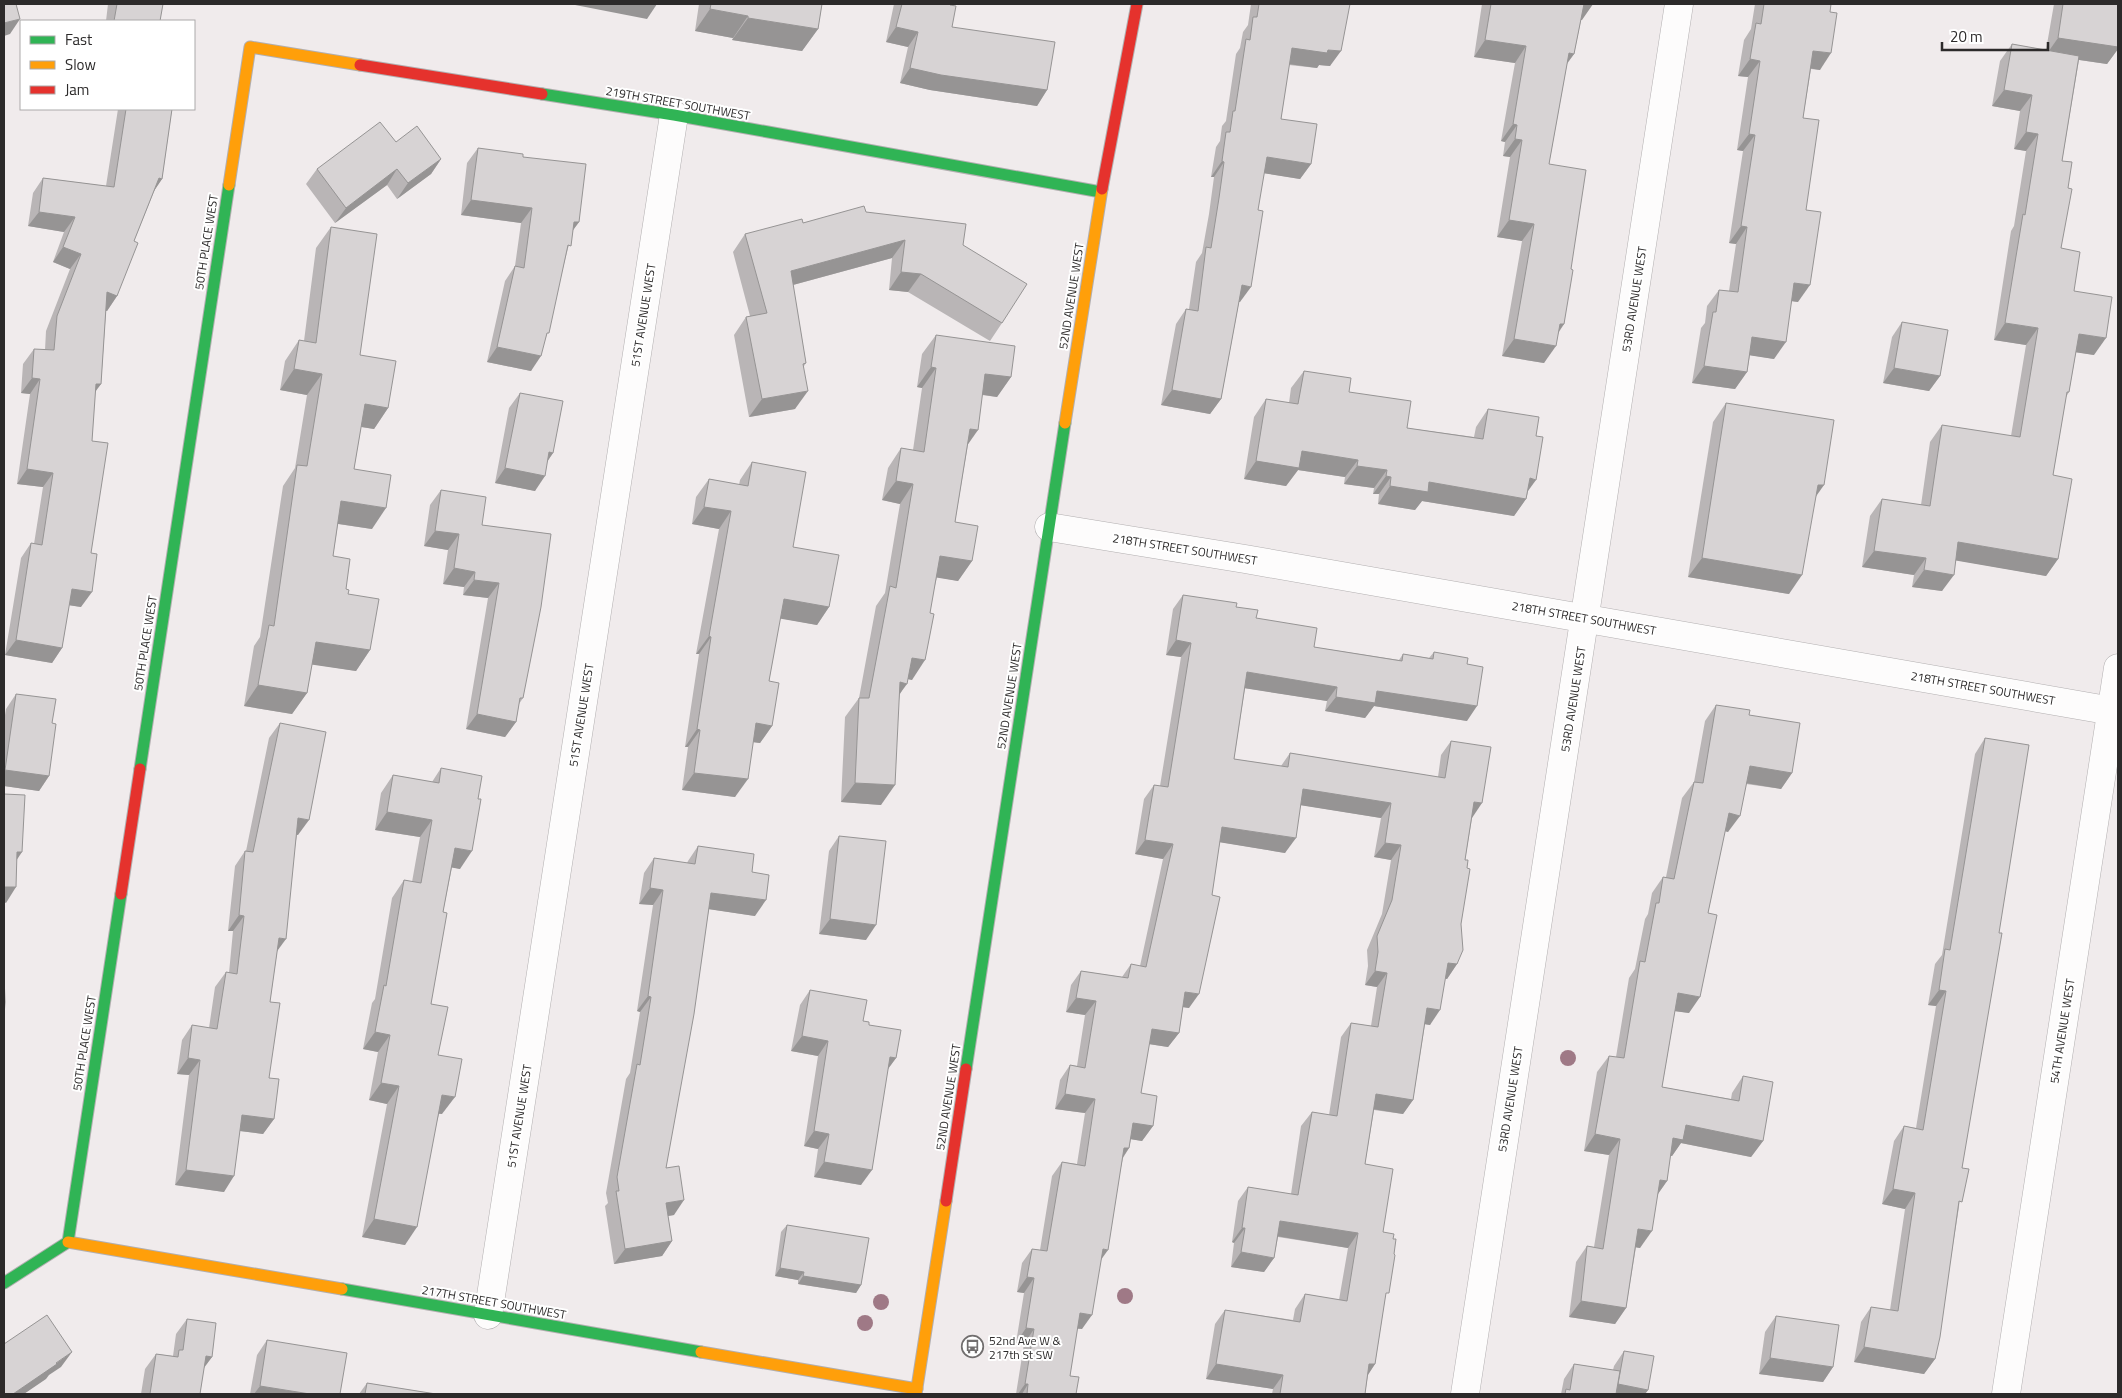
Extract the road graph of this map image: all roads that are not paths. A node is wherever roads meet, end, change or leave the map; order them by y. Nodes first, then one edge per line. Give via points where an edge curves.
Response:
1 (1137, 4) edge
2 (1679, 4) edge
3 (250, 47) joint
4 (674, 115) junction
5 (1100, 192) junction
6 (1050, 527) junction
7 (1585, 619) junction
8 (2118, 668) edge
9 (2115, 711) edge
10 (68, 1242) junction
11 (4, 1284) edge
12 (488, 1315) junction
13 (916, 1391) edge
14 (1465, 1394) edge
15 (2006, 1394) edge

1 - 5 street, 52ND AVENUE WEST
2 - 7 street, 53RD AVENUE WEST
3 - 4 street, 219TH STREET SOUTHWEST
3 - 10 street, 50TH PLACE WEST
4 - 5 street, 219TH STREET SOUTHWEST
4 - 12 street, 51ST AVENUE WEST
5 - 6 street, 52ND AVENUE WEST
6 - 7 street, 218TH STREET SOUTHWEST
6 - 13 street, 52ND AVENUE WEST
7 - 9 street, 218TH STREET SOUTHWEST
7 - 14 street, 53RD AVENUE WEST
8 - 9 street, 54TH AVENUE WEST
9 - 15 street, 54TH AVENUE WEST
10 - 11 street
10 - 12 street, 217TH STREET SOUTHWEST
12 - 13 street, 217TH STREET SOUTHWEST

